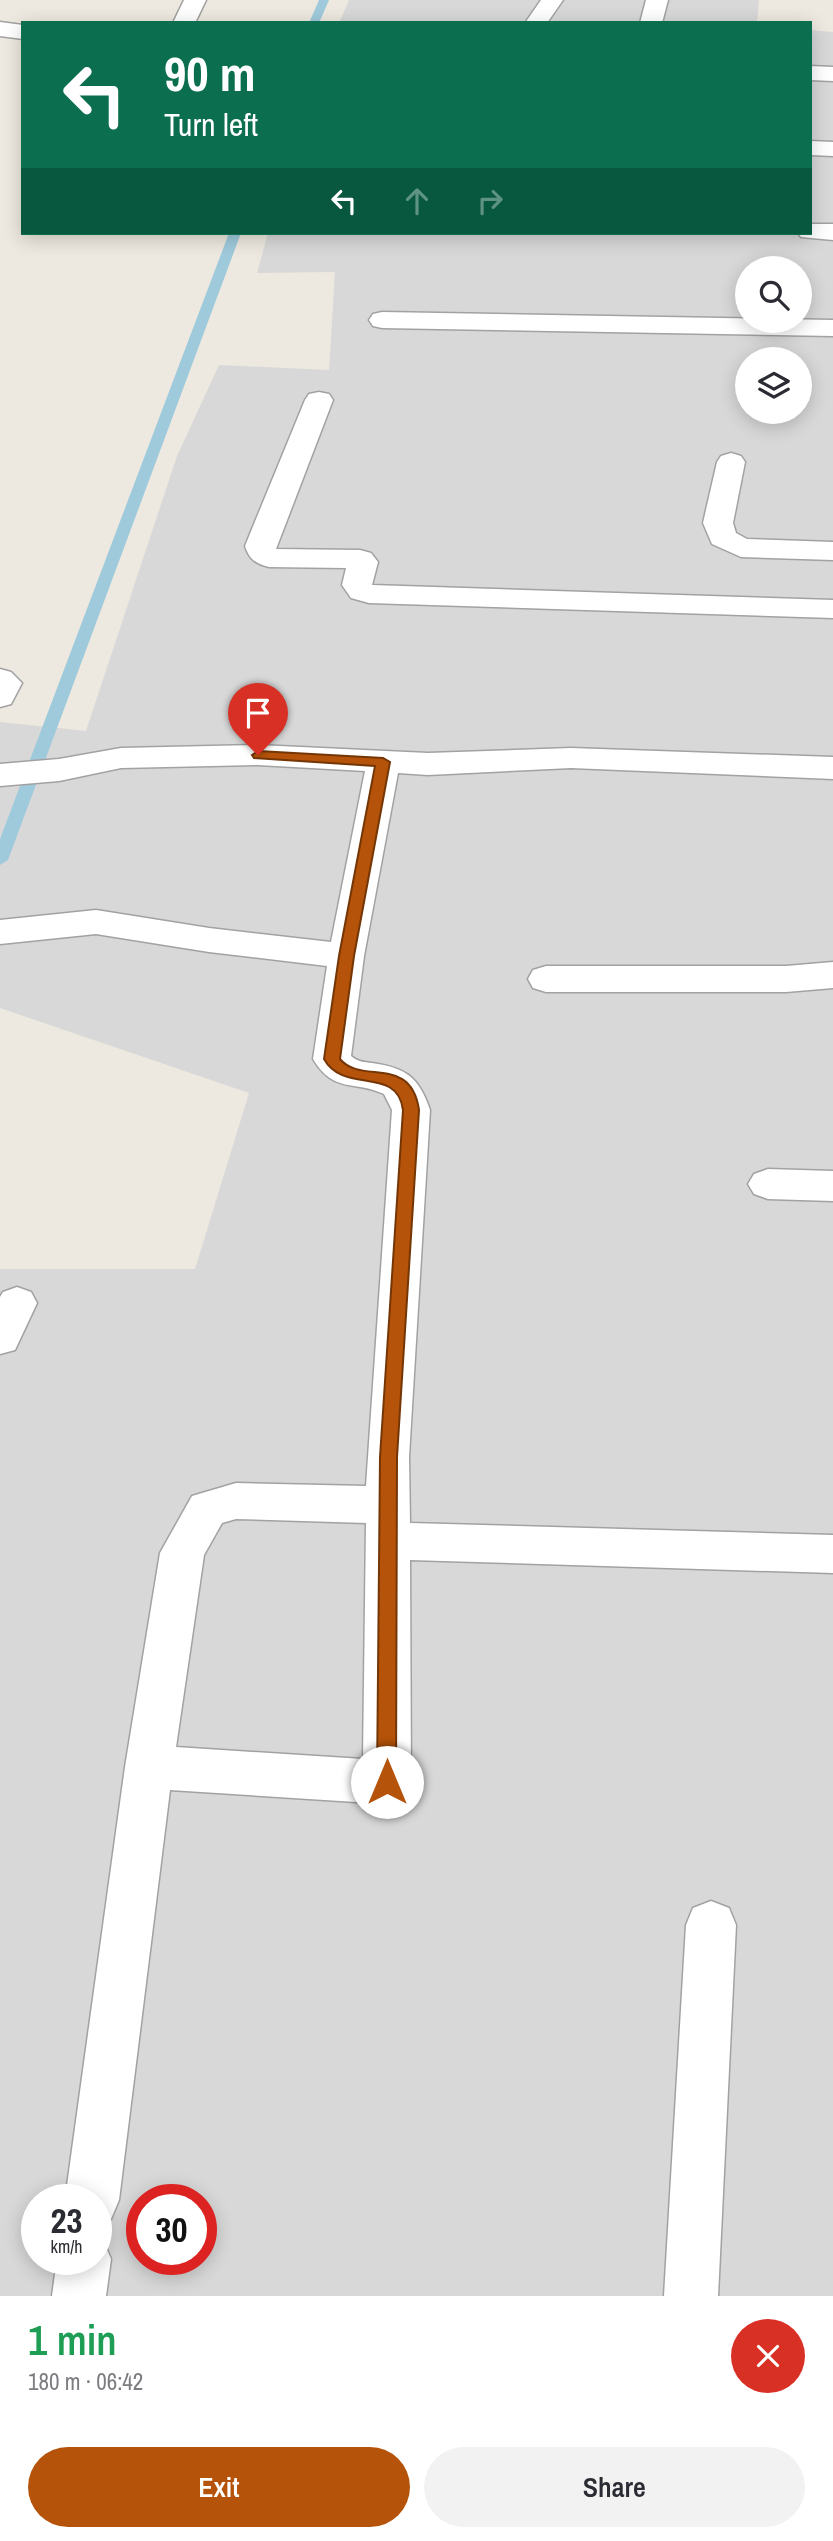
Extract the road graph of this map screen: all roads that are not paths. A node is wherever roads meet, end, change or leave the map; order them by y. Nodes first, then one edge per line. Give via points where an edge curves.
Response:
1 (195, 0) edge
2 (552, 0) edge
3 (657, 0) edge
4 (185, 21) edge
5 (537, 21) edge
6 (652, 21) edge
7 (812, 73) edge
8 (833, 74) edge
9 (812, 148) edge
10 (833, 149) edge
11 (812, 232) edge
12 (833, 232) edge
13 (382, 320) dead end
14 (833, 328) edge
15 (319, 400) dead end
16 (730, 462) dead end
17 (833, 551) edge
18 (833, 609) edge
19 (0, 679) edge
20 (0, 697) edge
21 (383, 762) junction
22 (833, 768) edge
23 (0, 775) edge
24 (1, 931) edge
25 (346, 956) junction
26 (833, 975) edge
27 (546, 979) dead end
28 (768, 1184) dead end
29 (833, 1186) edge
30 (388, 1523) junction
31 (833, 1554) edge
32 (149, 1767) junction
33 (711, 1925) dead end
34 (94, 2184) edge
35 (82, 2275) edge
36 (79, 2296) edge
37 (691, 2296) edge

1 - 4 street
2 - 5 street
3 - 6 street
7 - 8 street
9 - 10 street
11 - 12 street
13 - 14 street
15 - 18 street via 260,546 269,558 360,559 357,585 369,594
16 - 17 street via 718,523 723,538 741,548
19 - 20 street via 6,683
21 - 22 street via 571,758
21 - 23 street via 258,755 134,758
21 - 25 street
24 - 25 street via 96,922
25 - 30 street via 332,1059 345,1073 401,1086 409,1096 411,1110 388,1457
26 - 27 street
28 - 29 street
30 - 31 street
30 - 32 street via 236,1501 207,1509 182,1553
30 - 32 street via 387,1782
32 - 34 street
33 - 37 street
35 - 36 street

